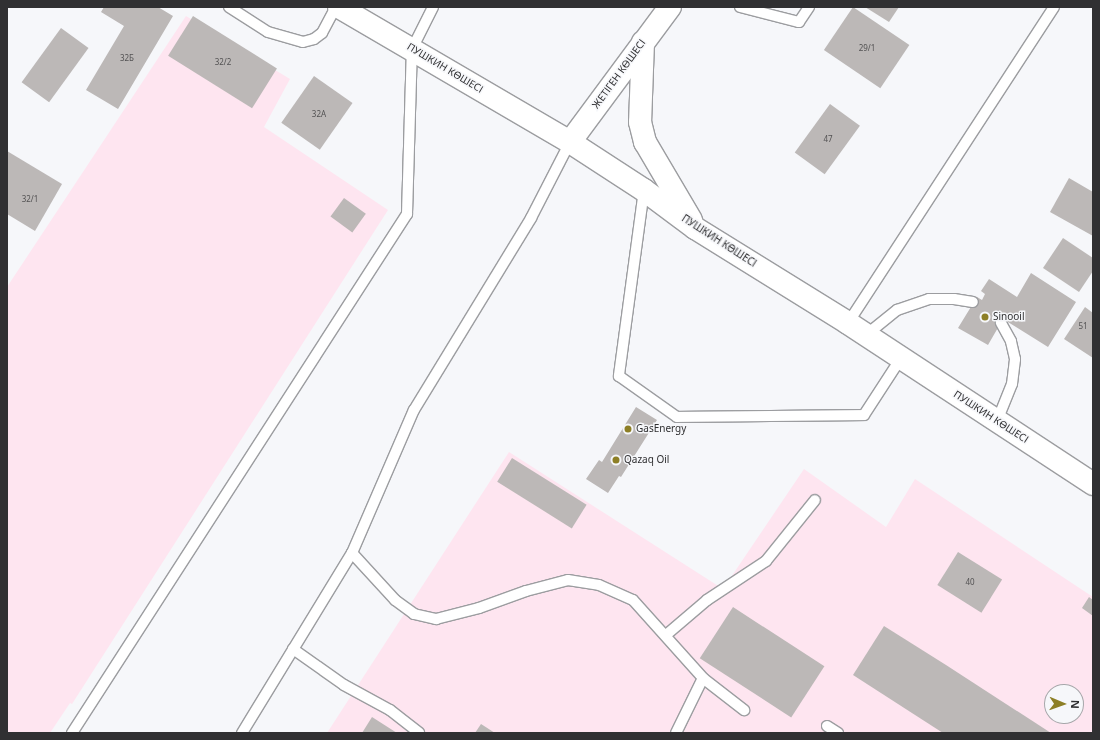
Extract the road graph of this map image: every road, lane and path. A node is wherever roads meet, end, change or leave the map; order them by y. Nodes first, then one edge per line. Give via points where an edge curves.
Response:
1 (229, 7) edge
2 (336, 7) edge
3 (339, 7) edge
4 (433, 7) edge
5 (670, 7) edge
6 (740, 7) edge
7 (809, 7) edge
8 (1054, 7) edge
9 (643, 42) junction
10 (412, 49) junction
11 (570, 142) junction
12 (644, 190) junction
13 (696, 228) junction
14 (973, 302) dead end
15 (848, 323) junction
16 (1001, 323) dead end
17 (866, 335) junction
18 (901, 358) junction
19 (997, 422) junction
20 (1093, 484) edge
21 (815, 500) dead end
22 (352, 553) junction
23 (666, 635) junction
24 (293, 649) junction
25 (703, 678) junction
26 (744, 710) dead end
27 (827, 726) dead end
28 (72, 733) edge
29 (242, 733) edge
30 (420, 733) edge
31 (676, 733) edge
32 (838, 733) edge

1 - 2 lane via 268,32 303,42 322,33
3 - 10 main road, ПУШКИН КӨШЕСІ
4 - 10 lane
5 - 9 main road, ЖЕТІГЕН КӨШЕСІ
6 - 7 lane via 799,22
8 - 15 lane
9 - 11 main road, ЖЕТІГЕН КӨШЕСІ
9 - 13 main road via 642,129 646,142
10 - 11 main road, ПУШКИН КӨШЕСІ
10 - 28 lane via 407,214
11 - 12 main road, ПУШКИН КӨШЕСІ
11 - 22 lane via 531,218 414,410
12 - 13 main road, ПУШКИН КӨШЕСІ
12 - 18 lane via 619,376 677,417 864,415
13 - 15 main road, ПУШКИН КӨШЕСІ
14 - 17 lane via 929,299 897,310
15 - 17 main road, ПУШКИН КӨШЕСІ
16 - 19 lane via 1011,341 1015,359 1012,384
17 - 18 main road, ПУШКИН КӨШЕСІ
18 - 19 main road, ПУШКИН КӨШЕСІ
19 - 20 main road, ПУШКИН КӨШЕСІ
21 - 23 lane via 766,560 735,584 707,600
22 - 23 lane via 395,600 414,614 436,619 568,580 599,585 633,600
22 - 24 lane
23 - 25 lane
24 - 29 lane
24 - 30 lane via 344,686 390,710
25 - 26 lane
25 - 31 lane
27 - 32 lane

